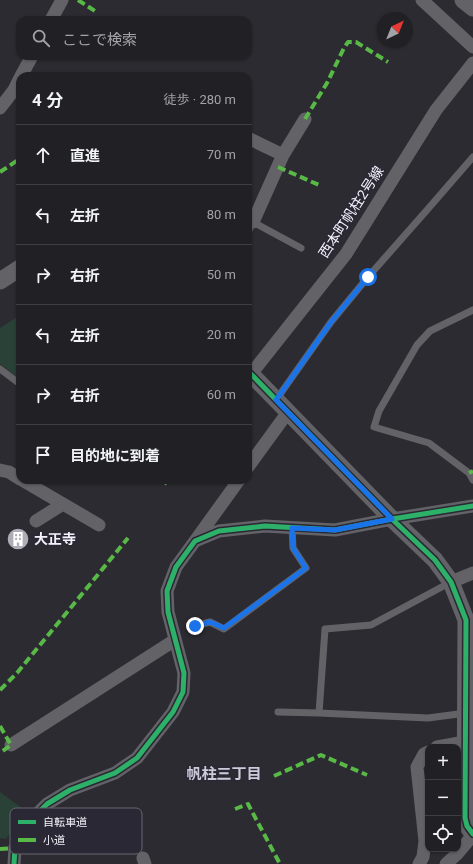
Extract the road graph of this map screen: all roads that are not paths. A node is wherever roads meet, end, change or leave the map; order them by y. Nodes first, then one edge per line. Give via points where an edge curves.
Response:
1 (62, 0) edge
2 (422, 0) edge
3 (463, 0) edge
4 (473, 8) edge
5 (53, 16) edge
6 (473, 46) edge
7 (30, 60) edge
8 (472, 68) edge
9 (24, 72) edge
10 (16, 86) edge
11 (0, 108) edge
12 (305, 119) dead end
13 (252, 140) edge
14 (283, 155) junction
15 (473, 156) edge
16 (252, 220) edge
17 (252, 225) edge
18 (301, 248) dead end
19 (16, 271) edge
20 (0, 281) edge
21 (473, 310) edge
22 (252, 368) edge
23 (0, 369) edge
24 (252, 375) edge
25 (16, 381) edge
26 (282, 406) junction
27 (252, 460) edge
28 (0, 470) edge
29 (16, 476) edge
30 (473, 480) edge
31 (29, 484) edge
32 (235, 484) edge
33 (63, 504) junction
34 (473, 506) edge
35 (392, 519) junction
36 (36, 521) dead end
37 (99, 525) dead end
38 (292, 528) junction
39 (195, 542) junction
40 (473, 573) edge
41 (451, 582) junction
42 (195, 626) dead end
43 (175, 640) junction
44 (278, 712) dead end
45 (319, 713) junction
46 (469, 717) edge
47 (465, 742) junction
48 (454, 744) edge
49 (11, 745) dead end
50 (425, 754) edge
51 (43, 808) edge
52 (473, 834) edge
53 (15, 854) edge
54 (14, 864) edge
55 (419, 864) edge
56 (446, 864) edge

1 - 5 street
2 - 6 street
3 - 4 street
7 - 9 street
8 - 22 street, 西本町帆柱2号線 via 436,110 346,254
10 - 11 street
12 - 14 street
13 - 14 street
14 - 16 street
15 - 26 lane via 331,322
17 - 18 lane
19 - 20 street
21 - 30 lane via 430,331 417,345 379,411 374,427 429,442 469,473
23 - 25 lane
24 - 26 street
26 - 27 street
26 - 35 street
28 - 29 street
31 - 33 street
32 - 39 street
33 - 36 street
33 - 37 street
34 - 35 street
35 - 38 street via 335,530
35 - 41 street via 435,560
38 - 39 street via 265,526 219,531
38 - 42 lane via 293,548 306,568 224,628 210,622
39 - 43 street via 176,566 167,591 168,612
40 - 41 street
41 - 45 lane via 371,625 325,629
41 - 46 street via 466,620
43 - 49 street
43 - 51 street via 184,672 183,692 173,712 137,758 115,773 70,790
44 - 45 lane
45 - 46 lane via 428,718
46 - 47 street
47 - 48 street
47 - 52 street via 465,818
50 - 55 street via 417,767 425,840 423,858
52 - 56 street
53 - 54 street

